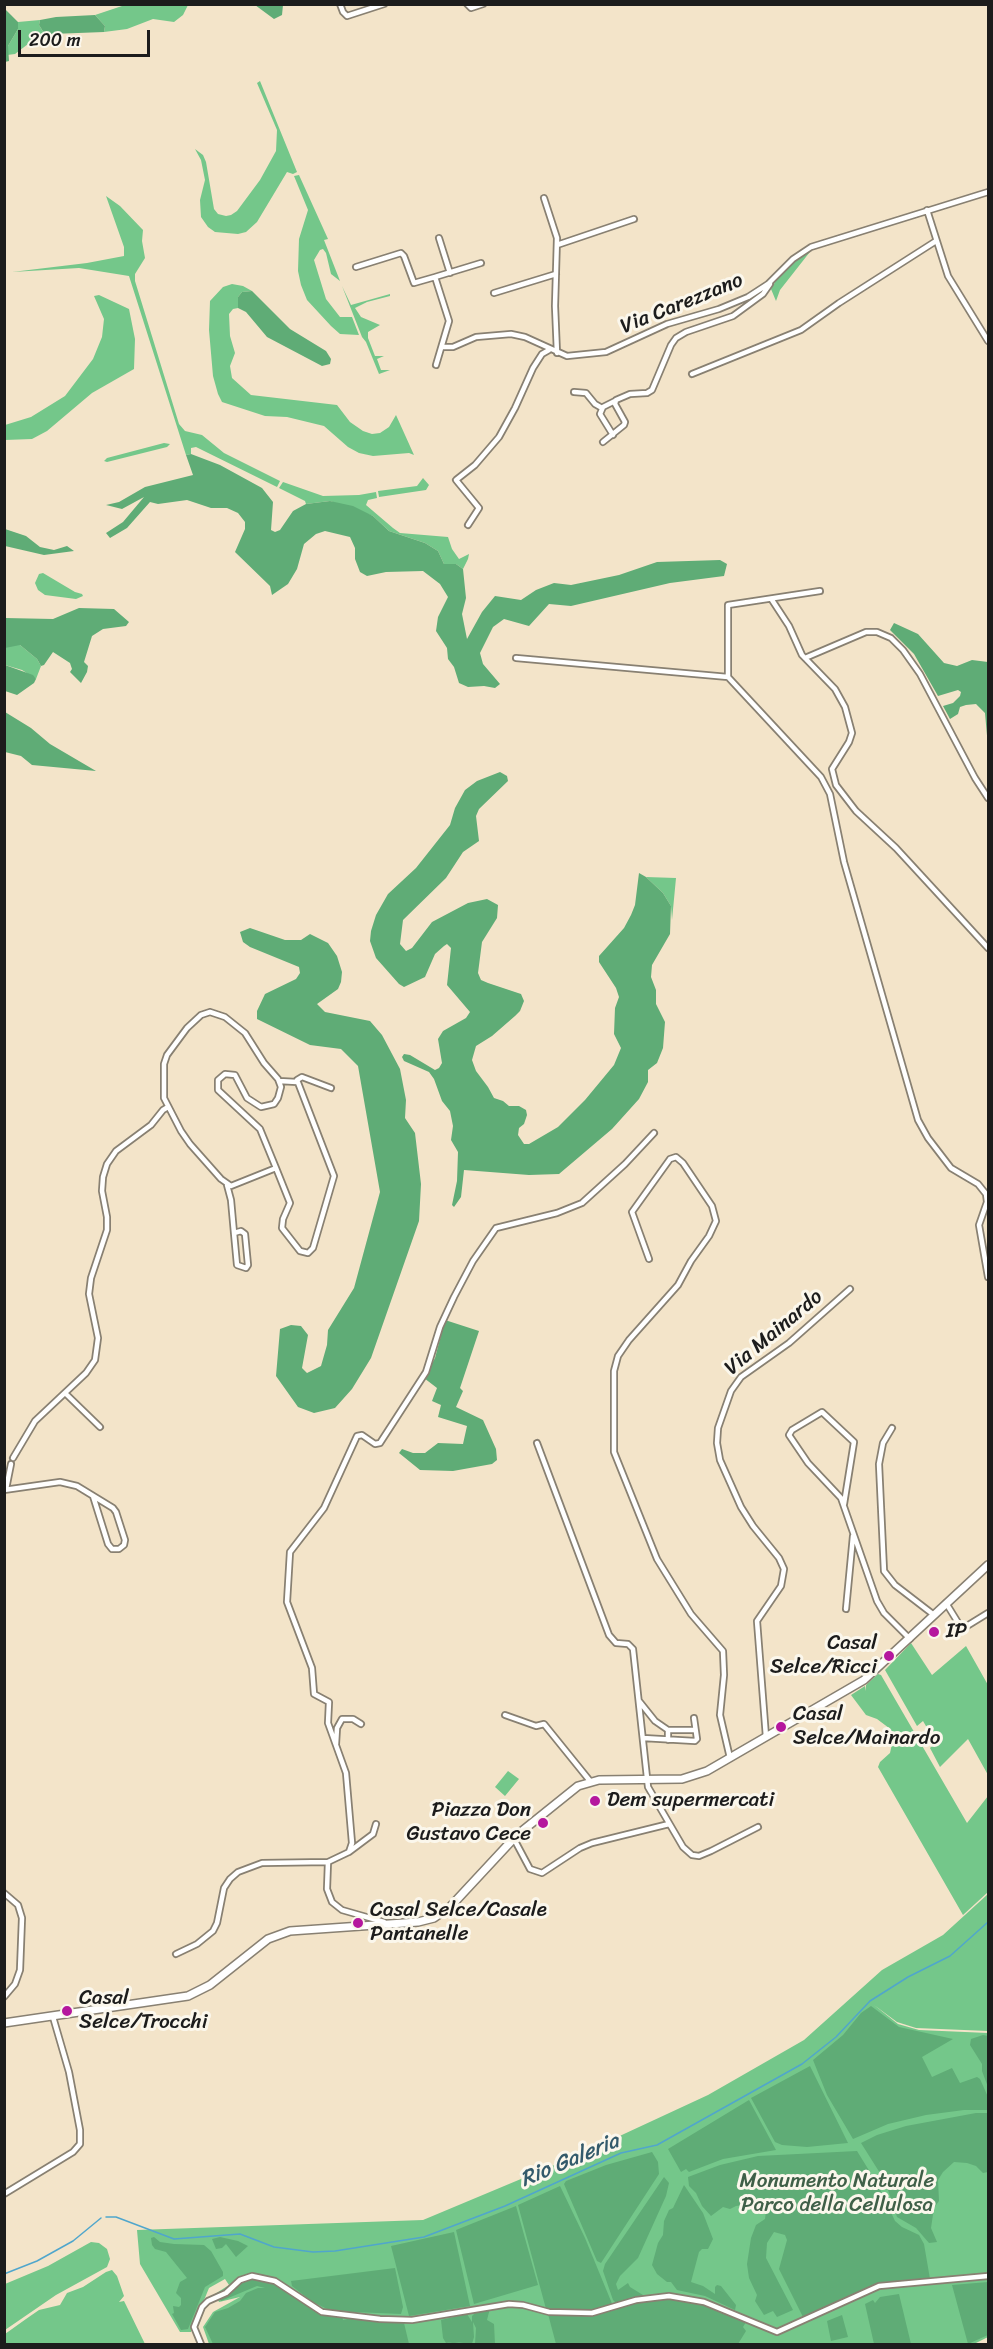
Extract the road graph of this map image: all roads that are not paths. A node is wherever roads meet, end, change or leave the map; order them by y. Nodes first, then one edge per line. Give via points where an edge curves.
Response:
1 (340, 4) edge
2 (384, 4) edge
3 (467, 4) edge
4 (483, 4) edge
5 (988, 192) edge
6 (544, 198) dead end
7 (927, 210) junction
8 (634, 219) dead end
9 (439, 238) dead end
10 (936, 241) junction
11 (557, 245) junction
12 (481, 262) dead end
13 (356, 267) dead end
14 (450, 273) junction
15 (556, 274) junction
16 (435, 277) junction
17 (771, 282) junction
18 (494, 293) dead end
19 (988, 341) edge
20 (442, 347) junction
21 (549, 350) junction
22 (557, 353) junction
23 (436, 365) dead end
24 (692, 374) dead end
25 (574, 392) dead end
26 (615, 401) junction
27 (602, 408) junction
28 (613, 435) junction
29 (603, 442) dead end
30 (468, 525) dead end
31 (820, 591) dead end
32 (772, 600) junction
33 (516, 658) dead end
34 (805, 658) junction
35 (728, 677) junction
36 (835, 783) junction
37 (827, 786) junction
38 (988, 798) edge
39 (988, 948) edge
40 (279, 1081) junction
41 (297, 1082) junction
42 (331, 1088) dead end
43 (168, 1107) junction
44 (654, 1133) dead end
45 (276, 1168) junction
46 (227, 1185) junction
47 (234, 1233) junction
48 (649, 1259) dead end
49 (988, 1277) edge
50 (850, 1288) dead end
51 (65, 1393) junction
52 (100, 1427) dead end
53 (892, 1428) dead end
54 (537, 1443) dead end
55 (5, 1489) edge
56 (93, 1496) junction
57 (844, 1504) junction
58 (853, 1533) junction
59 (988, 1565) edge
60 (946, 1603) junction
61 (846, 1609) dead end
62 (988, 1613) edge
63 (934, 1615) junction
64 (910, 1639) junction
65 (639, 1701) junction
66 (505, 1714) dead end
67 (694, 1718) dead end
68 (361, 1724) dead end
69 (668, 1730) junction
70 (695, 1730) junction
71 (766, 1737) junction
72 (644, 1738) junction
73 (668, 1740) junction
74 (335, 1746) junction
75 (730, 1758) junction
76 (646, 1780) junction
77 (590, 1781) junction
78 (376, 1824) dead end
79 (669, 1824) junction
80 (758, 1827) dead end
81 (514, 1839) junction
82 (349, 1852) junction
83 (328, 1862) junction
84 (4, 1893) edge
85 (390, 1923) junction
86 (176, 1954) dead end
87 (4, 1997) edge
88 (53, 2017) junction
89 (4, 2023) edge
90 (4, 2194) edge
91 (988, 2276) edge
92 (201, 2344) edge

1 - 2 street via 347,16
3 - 4 street via 471,8
5 - 7 street, Via Carezzano
6 - 11 street
7 - 10 street
7 - 17 street, Via Carezzano via 807,249
8 - 11 street
9 - 14 street
10 - 19 street via 952,284
10 - 24 street via 801,330
11 - 15 street
12 - 14 street
13 - 16 street via 401,253 414,283
14 - 16 street
15 - 18 street
15 - 22 street
16 - 20 street via 449,321
17 - 22 street, Via Carezzano via 734,303 667,324 610,350 573,357
17 - 26 street via 763,294 733,316 676,338 650,391
20 - 21 street, Via Carezzano via 453,347 476,337 511,334
20 - 23 street
21 - 22 street, Via Carezzano
21 - 30 street via 535,364 501,433 487,452 456,480 479,508
25 - 27 street via 586,393
26 - 27 street
26 - 28 street via 625,422
27 - 28 street via 600,414
28 - 29 street
31 - 32 street
32 - 34 street
32 - 35 street via 728,605
33 - 35 street
34 - 36 street via 838,693 851,728 849,742 831,770
34 - 38 street via 866,632 891,638 920,674
35 - 37 street
36 - 37 street
36 - 39 street via 857,812
37 - 49 street via 844,862 918,1120 951,1168 978,1184 986,1194 979,1225
40 - 41 street
40 - 43 street via 243,1031 222,1015 208,1012 185,1030 166,1056 163,1087
40 - 45 street via 278,1099 265,1107 250,1100 234,1075 222,1076 217,1086 260,1128
41 - 42 street via 302,1077
41 - 45 street via 334,1176 313,1248 308,1253 300,1251 283,1230 290,1202
43 - 46 street via 184,1136
43 - 51 street via 116,1151 105,1170 102,1191 107,1230 89,1294 98,1334 97,1353 90,1369
44 - 74 street via 582,1203 496,1228 454,1297 426,1372 380,1443 357,1436 324,1508 290,1552 287,1602 313,1672 314,1694 329,1702 328,1722
45 - 46 street
46 - 47 street
47 - 47 street via 237,1265 246,1268 245,1234
48 - 75 street via 632,1212 670,1159 676,1157 712,1206 717,1219 678,1285 618,1356 614,1452 657,1559 691,1614 723,1651 720,1715
50 - 71 street, Via Mainardo via 785,1346 743,1375 731,1391 718,1428 719,1457 739,1503 784,1569 781,1586 757,1620
51 - 52 street
51 - 55 street via 35,1421 12,1461
53 - 63 street via 883,1443 879,1464 884,1571 897,1587
54 - 65 street via 609,1635 616,1643 628,1644 633,1649
55 - 56 street via 64,1482
56 - 56 street via 108,1544 119,1549 125,1540 116,1512
57 - 57 street via 807,1463 789,1435 821,1413 854,1442
57 - 58 street
58 - 61 street
58 - 64 street via 878,1604
59 - 60 main road
60 - 62 street via 962,1629
60 - 63 main road
63 - 64 main road
64 - 71 main road via 858,1685
65 - 69 street
65 - 72 street
66 - 77 street via 536,1726 544,1724
67 - 70 street
68 - 74 street via 342,1719
69 - 70 street
69 - 73 street
70 - 73 street via 695,1741
71 - 75 main road
72 - 73 street
72 - 76 street
74 - 82 street via 346,1773 352,1839
75 - 76 main road via 690,1778
76 - 77 main road
76 - 79 street
77 - 81 main road via 574,1788
78 - 82 street via 373,1834
79 - 80 street via 684,1849 696,1856
79 - 81 street via 592,1843 540,1873 530,1869
81 - 85 main road via 445,1912 426,1920
82 - 83 street
83 - 85 street via 327,1889 336,1906
83 - 86 street via 262,1863 238,1872 224,1888 213,1931
84 - 87 street via 18,1905 22,1918 20,1970
85 - 88 main road via 284,1932 265,1941 196,1993
88 - 89 main road
88 - 90 street via 68,2067 80,2144
91 - 92 street via 885,2284 777,2332 704,2302 669,2296 636,2300 592,2313 549,2312 509,2304 412,2320 380,2319 322,2312 271,2279 252,2276 202,2307 194,2329

